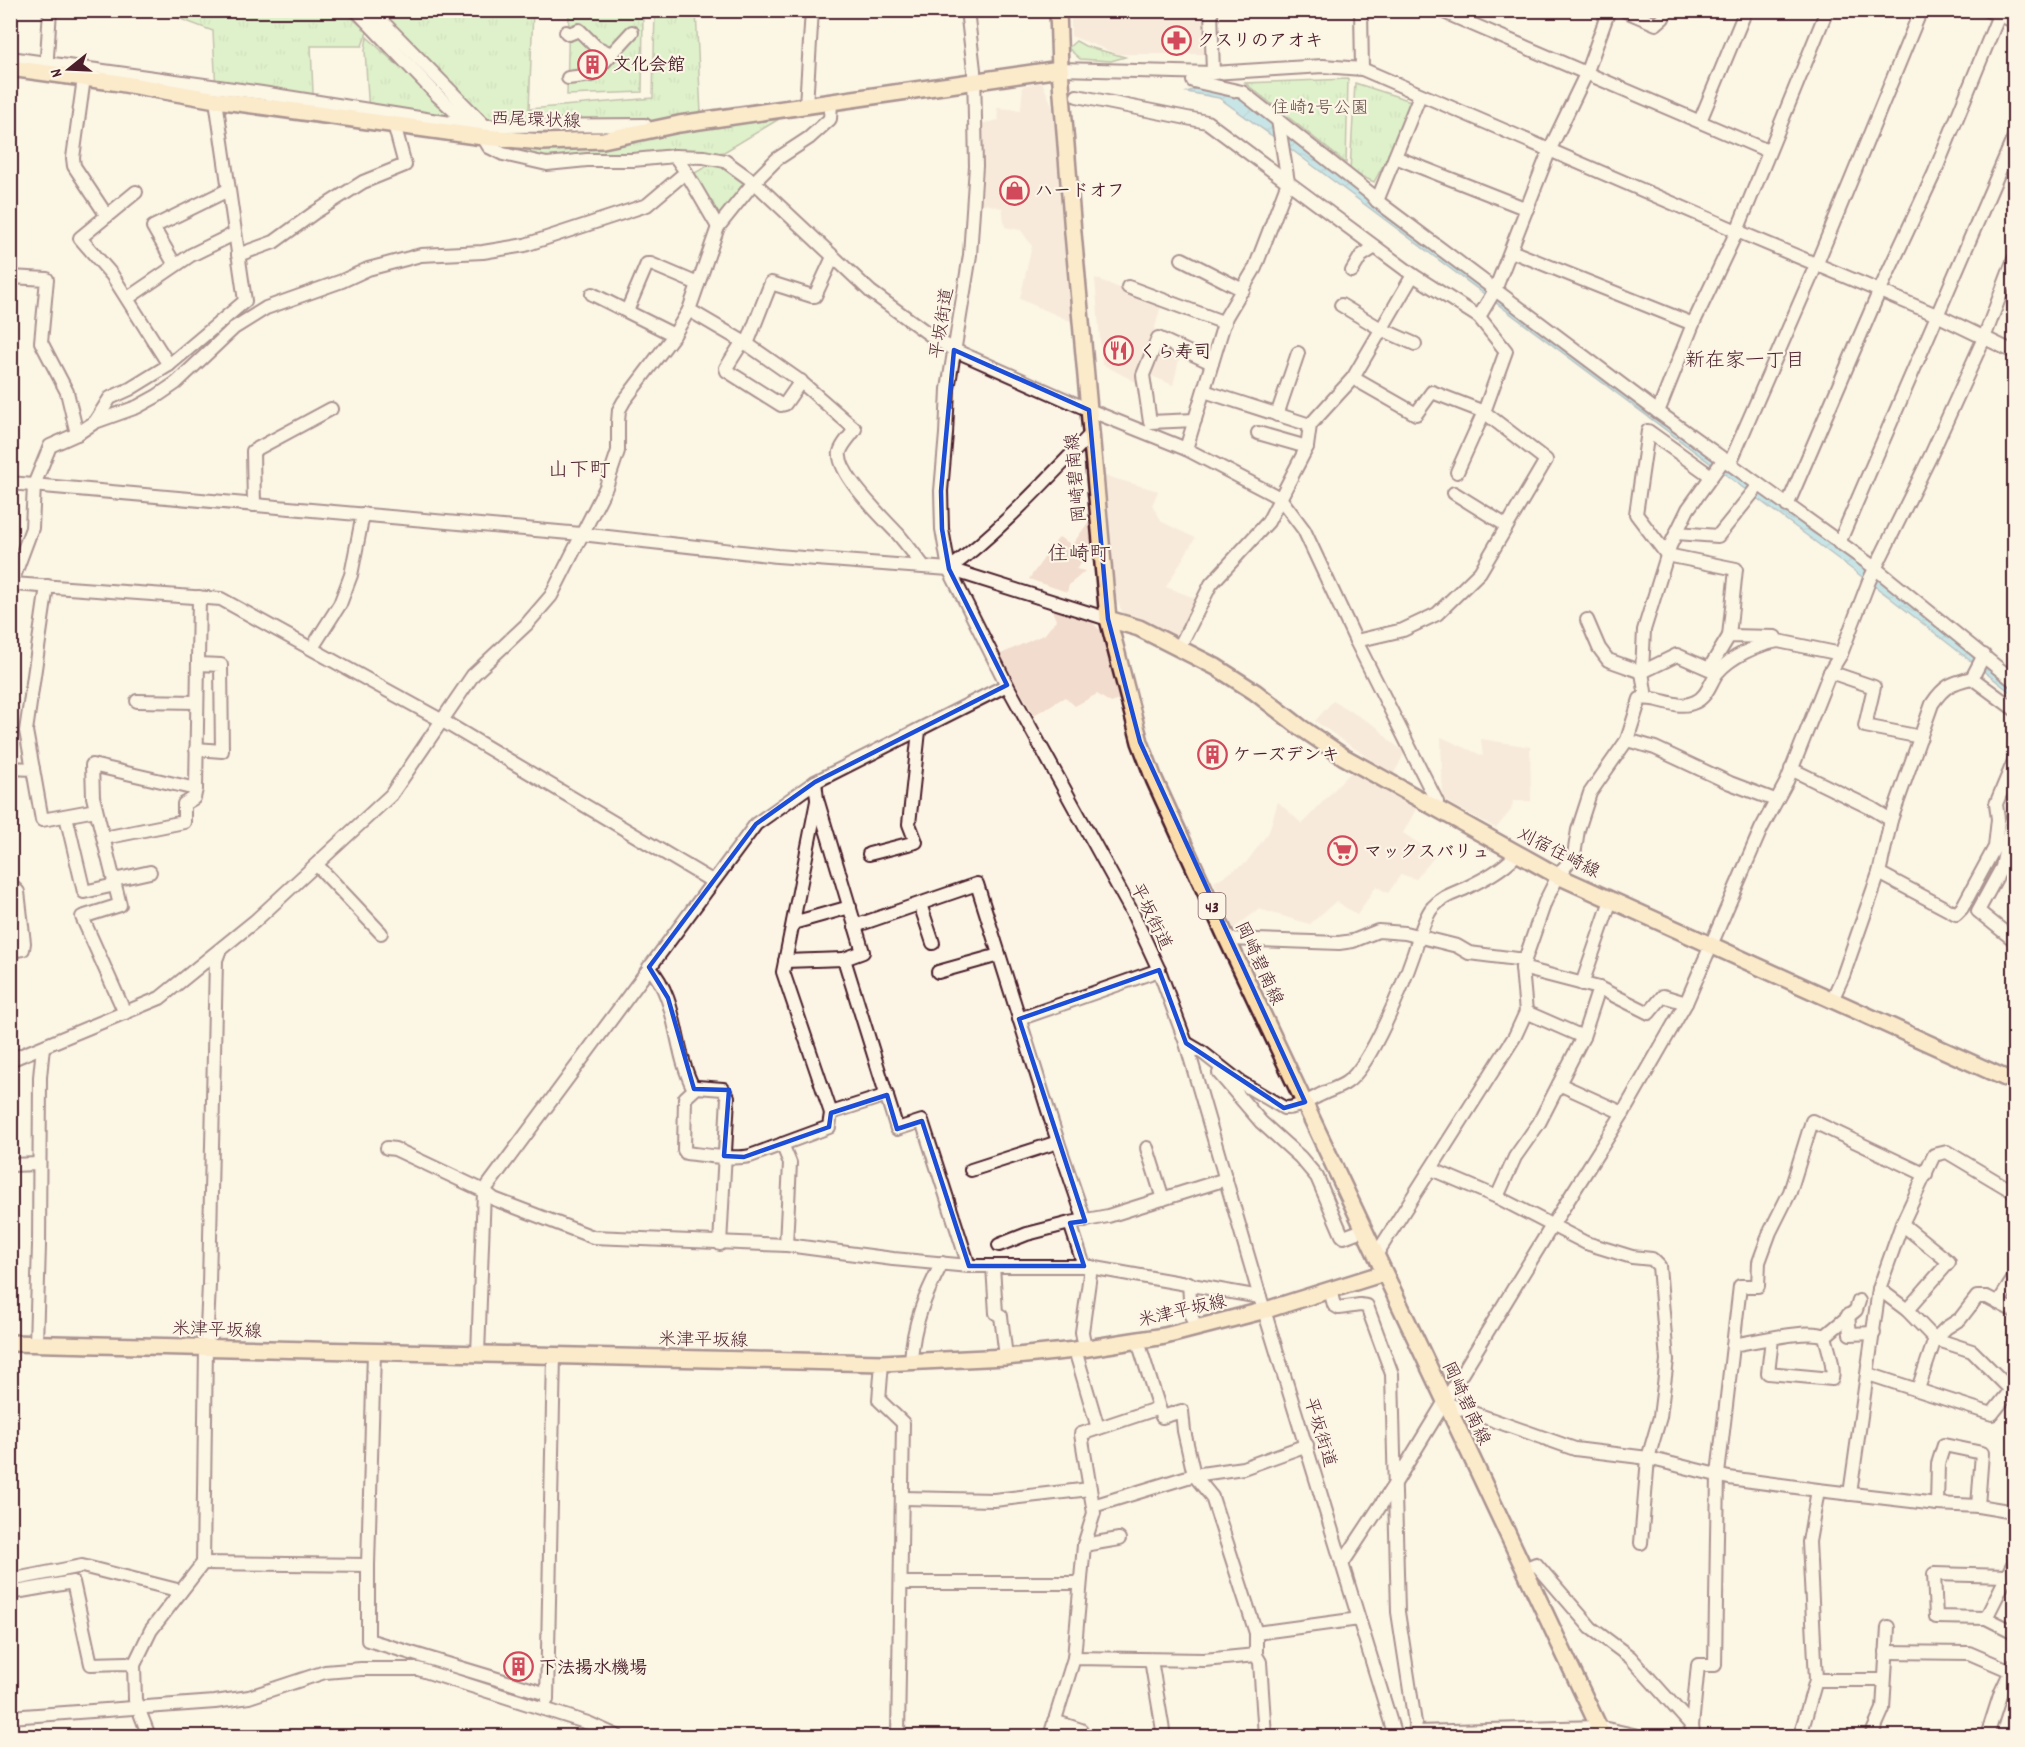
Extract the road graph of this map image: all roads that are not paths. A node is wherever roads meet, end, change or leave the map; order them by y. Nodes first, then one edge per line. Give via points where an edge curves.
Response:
1 (50, 10) edge
2 (351, 10) edge
3 (356, 10) edge
4 (371, 10) edge
5 (812, 10) edge
6 (967, 10) edge
7 (1058, 10) edge
8 (1211, 10) edge
9 (1361, 10) edge
10 (1439, 10) edge
11 (1609, 10) edge
12 (1623, 10) edge
13 (1666, 10) edge
14 (1746, 10) edge
15 (1827, 10) edge
16 (1921, 10) edge
17 (1996, 12) edge
18 (2014, 21) edge
19 (566, 32) dead end
20 (632, 32) dead end
21 (611, 54) junction
22 (10, 58) edge
23 (10, 68) edge
24 (46, 68) junction
25 (1060, 69) junction
26 (1362, 69) junction
27 (1213, 73) junction
28 (1586, 74) junction
29 (84, 78) junction
30 (568, 78) dead end
31 (1193, 81) dead end
32 (975, 82) junction
33 (1420, 95) junction
34 (1077, 96) dead end
35 (216, 100) junction
36 (831, 104) junction
37 (806, 105) junction
38 (1700, 121) junction
39 (1278, 123) junction
40 (394, 124) junction
41 (645, 125) dead end
42 (483, 137) junction
43 (2014, 137) edge
44 (1550, 149) junction
45 (1768, 151) junction
46 (675, 156) junction
47 (1395, 157) junction
48 (686, 172) junction
49 (754, 182) junction
50 (1288, 182) junction
51 (228, 190) junction
52 (136, 192) dead end
53 (1377, 201) junction
54 (1527, 209) junction
55 (107, 216) junction
56 (718, 227) junction
57 (1737, 231) junction
58 (234, 234) junction
59 (1375, 247) junction
60 (1511, 250) junction
61 (238, 255) junction
62 (833, 258) junction
63 (1182, 259) dead end
64 (2014, 259) edge
65 (1817, 263) junction
66 (175, 265) junction
67 (1352, 271) dead end
68 (1413, 275) junction
69 (10, 276) edge
70 (698, 284) junction
71 (1128, 287) dead end
72 (1243, 290) junction
73 (1495, 290) junction
74 (1879, 291) junction
75 (592, 294) dead end
76 (128, 298) junction
77 (1341, 305) dead end
78 (689, 310) junction
79 (627, 312) junction
80 (1939, 315) junction
81 (1479, 316) junction
82 (1225, 323) junction
83 (1693, 324) junction
84 (1381, 329) junction
85 (674, 334) junction
86 (1984, 338) junction
87 (745, 343) junction
88 (1415, 344) dead end
89 (954, 350) junction
90 (2014, 351) edge
91 (1298, 353) dead end
92 (1212, 363) junction
93 (169, 365) junction
94 (1353, 378) junction
95 (801, 381) junction
96 (1203, 392) junction
97 (331, 409) dead end
98 (1089, 410) junction
99 (1484, 412) junction
100 (1658, 412) junction
101 (1277, 415) junction
102 (1195, 420) junction
103 (95, 422) junction
104 (1150, 422) junction
105 (1311, 425) junction
106 (1139, 430) junction
107 (1258, 433) dead end
108 (77, 434) junction
109 (1091, 434) junction
110 (1307, 447) junction
111 (1186, 449) junction
112 (1727, 461) junction
113 (1457, 472) dead end
114 (1712, 476) junction
115 (10, 483) edge
116 (34, 485) junction
117 (1759, 485) junction
118 (1454, 493) dead end
119 (1280, 498) junction
120 (254, 505) junction
121 (1787, 506) junction
122 (363, 514) junction
123 (1507, 526) junction
124 (1676, 533) junction
125 (581, 534) junction
126 (1839, 543) junction
127 (1667, 555) junction
128 (924, 567) junction
129 (1875, 568) junction
130 (949, 569) junction
131 (11, 585) edge
132 (47, 586) junction
133 (198, 597) junction
134 (1108, 619) junction
135 (1587, 620) dead end
136 (1729, 636) junction
137 (1775, 637) dead end
138 (1356, 641) junction
139 (312, 648) junction
140 (1179, 648) junction
141 (1841, 654) junction
142 (1984, 655) junction
143 (198, 664) junction
144 (1642, 672) junction
145 (1830, 672) junction
146 (1972, 678) junction
147 (2014, 681) edge
148 (1007, 685) junction
149 (1646, 698) junction
150 (137, 701) dead end
151 (197, 702) junction
152 (2014, 709) edge
153 (441, 720) junction
154 (919, 731) junction
155 (1921, 737) junction
156 (1627, 740) junction
157 (196, 749) junction
158 (2014, 761) edge
159 (10, 768) edge
160 (33, 769) junction
161 (1791, 769) junction
162 (815, 782) junction
163 (196, 789) junction
164 (818, 799) junction
165 (1775, 800) junction
166 (1435, 807) junction
167 (96, 810) junction
168 (2014, 814) edge
169 (66, 816) junction
170 (1891, 820) junction
171 (104, 838) junction
172 (869, 854) dead end
173 (1517, 854) junction
174 (317, 865) junction
175 (2003, 866) junction
176 (150, 872) dead end
177 (1879, 873) junction
178 (2014, 875) edge
179 (1558, 876) junction
180 (712, 881) junction
181 (114, 883) junction
182 (10, 887) edge
183 (1611, 900) junction
184 (920, 904) junction
185 (850, 907) junction
186 (792, 923) junction
187 (855, 926) junction
188 (381, 933) dead end
189 (1421, 936) junction
190 (1227, 939) junction
191 (2014, 940) edge
192 (933, 943) dead end
193 (1712, 944) junction
194 (10, 951) edge
195 (219, 952) junction
196 (999, 955) junction
197 (843, 959) junction
198 (785, 961) junction
199 (1523, 964) junction
200 (649, 967) junction
201 (1159, 970) junction
202 (938, 972) dead end
203 (1582, 984) junction
204 (1599, 988) junction
205 (1832, 1000) junction
206 (1686, 1003) junction
207 (1526, 1012) junction
208 (125, 1013) junction
209 (1019, 1020) junction
210 (1583, 1038) junction
211 (1186, 1043) junction
212 (43, 1047) junction
213 (1203, 1053) junction
214 (10, 1060) edge
215 (2014, 1082) edge
216 (1559, 1084) junction
217 (694, 1089) junction
218 (887, 1095) junction
219 (1305, 1102) junction
220 (831, 1113) junction
221 (1623, 1113) junction
222 (1058, 1142) junction
223 (782, 1144) junction
224 (387, 1148) dead end
225 (1147, 1148) dead end
226 (724, 1156) junction
227 (39, 1164) junction
228 (10, 1165) edge
229 (1431, 1169) junction
230 (971, 1170) dead end
231 (1926, 1175) junction
232 (1226, 1179) junction
233 (484, 1191) junction
234 (2014, 1191) edge
235 (1497, 1197) junction
236 (1164, 1199) junction
237 (1085, 1221) junction
238 (1070, 1223) junction
239 (1553, 1224) junction
240 (1902, 1224) junction
241 (1365, 1229) junction
242 (720, 1244) junction
243 (786, 1245) junction
244 (999, 1245) dead end
245 (1376, 1255) junction
246 (942, 1263) junction
247 (969, 1266) junction
248 (993, 1266) junction
249 (1088, 1267) junction
250 (1384, 1273) junction
251 (2014, 1278) edge
252 (1189, 1283) junction
253 (1879, 1289) junction
254 (1330, 1290) junction
255 (1859, 1301) dead end
256 (1998, 1303) junction
257 (1263, 1304) junction
258 (1907, 1310) junction
259 (2014, 1311) edge
260 (1848, 1315) junction
261 (1196, 1328) junction
262 (1874, 1333) junction
263 (1825, 1335) junction
264 (1772, 1339) junction
265 (1935, 1339) junction
266 (1138, 1341) junction
267 (10, 1343) edge
268 (36, 1343) junction
269 (1733, 1345) junction
270 (206, 1348) junction
271 (1080, 1349) junction
272 (374, 1352) junction
273 (478, 1354) junction
274 (554, 1355) junction
275 (1006, 1357) junction
276 (911, 1360) junction
277 (882, 1363) junction
278 (1868, 1374) junction
279 (1918, 1389) junction
280 (1445, 1403) junction
281 (1159, 1408) junction
282 (1098, 1428) junction
283 (1307, 1445) junction
284 (1648, 1458) junction
285 (1718, 1474) junction
286 (1194, 1475) junction
287 (1394, 1485) junction
288 (1090, 1489) junction
289 (1818, 1490) junction
290 (1850, 1494) junction
291 (903, 1498) junction
292 (1937, 1504) junction
293 (1093, 1506) junction
294 (1978, 1506) junction
295 (2014, 1512) edge
296 (1119, 1539) dead end
297 (1641, 1543) dead end
298 (1084, 1545) junction
299 (2014, 1552) edge
300 (203, 1563) junction
301 (1342, 1564) junction
302 (368, 1565) junction
303 (1524, 1569) junction
304 (2007, 1576) junction
305 (10, 1580) edge
306 (901, 1583) junction
307 (1080, 1583) junction
308 (181, 1591) junction
309 (10, 1593) edge
310 (1986, 1618) junction
311 (1359, 1619) junction
312 (1888, 1627) dead end
313 (2014, 1632) edge
314 (1256, 1633) junction
315 (1886, 1652) junction
316 (1256, 1655) junction
317 (1074, 1658) junction
318 (1151, 1660) junction
319 (134, 1665) junction
320 (2013, 1667) edge
321 (1816, 1680) junction
322 (1884, 1680) junction
323 (547, 1694) junction
324 (138, 1706) junction
325 (546, 1711) junction
326 (10, 1717) edge
327 (1054, 1721) junction
328 (1081, 1730) dead end
329 (1693, 1731) edge
330 (1601, 1732) edge
331 (1416, 1734) edge
332 (149, 1737) edge
333 (617, 1737) edge
334 (898, 1737) edge
335 (1050, 1737) edge
336 (1164, 1737) edge
337 (1265, 1737) edge
338 (1395, 1737) edge
339 (1638, 1737) edge
340 (1800, 1737) edge
341 (1871, 1737) edge
342 (1987, 1737) edge

1 - 24 street
2 - 24 street via 463,125 262,93
3 - 42 street
4 - 41 street via 485,126
5 - 37 street
6 - 32 street, 平坂街道
7 - 25 main road, 岡崎碧南線 / 43
8 - 27 street
9 - 26 street
10 - 28 street
11 - 28 street
12 - 13 street via 1656,24
14 - 38 street
15 - 45 street
16 - 65 street
17 - 18 street
17 - 74 street via 1934,174
19 - 21 street via 579,30 596,47
20 - 21 street
21 - 30 street via 592,75
22 - 24 street
23 - 24 main road, 西尾環状線
24 - 29 main road, 西尾環状線
25 - 27 street
25 - 32 main road, 西尾環状線
25 - 98 main road, 岡崎碧南線 / 43
26 - 27 street via 1323,66
26 - 33 street
28 - 38 street
28 - 44 street
29 - 35 main road, 西尾環状線
29 - 55 street via 74,166
31 - 39 street via 1242,92
32 - 36 main road, 西尾環状線
32 - 89 street, 平坂街道 via 976,166 970,255
33 - 44 street
33 - 47 street
34 - 50 street via 1207,122
35 - 40 main road, 西尾環状線
35 - 51 street
36 - 37 main road, 西尾環状線
36 - 49 street via 830,119 777,159
37 - 42 main road, 西尾環状線 via 603,140 542,142
38 - 45 street
39 - 50 street
39 - 53 street
40 - 42 main road, 西尾環状線
40 - 61 street via 405,165 363,182 274,242
42 - 46 street via 496,151 547,164
43 - 80 street
44 - 54 street
44 - 57 street
45 - 57 street
46 - 48 street
46 - 49 street via 725,161
47 - 53 street
47 - 54 street
48 - 56 street
48 - 103 street via 646,205 525,245 421,255 368,269 266,308 234,328 158,396
49 - 56 street
49 - 62 street
50 - 59 street
50 - 72 street
51 - 58 street
51 - 66 street via 153,226
52 - 55 street
53 - 73 street
54 - 60 street
55 - 76 street via 80,238
56 - 70 street
57 - 65 street
57 - 83 street
58 - 61 street
58 - 66 street
59 - 67 street via 1361,256
59 - 68 street
60 - 73 street
60 - 83 street
61 - 93 street via 245,301
62 - 87 street via 815,296 771,283
62 - 89 street via 871,292
63 - 72 street
64 - 86 street
65 - 74 street
65 - 112 street
66 - 76 street
68 - 81 street
68 - 84 street
69 - 108 street via 47,279 42,342 67,392
70 - 78 street
70 - 79 street via 647,264
71 - 82 street
72 - 82 street
73 - 81 street
73 - 100 street
74 - 80 street
74 - 121 street
75 - 79 street
76 - 93 street
77 - 84 street
78 - 85 street
78 - 87 street
79 - 85 street
80 - 86 street
80 - 126 street
81 - 99 street via 1506,351
82 - 92 street
83 - 100 street
84 - 88 street
84 - 94 street
85 - 125 street via 619,410 618,451 606,487
86 - 90 street
86 - 129 street
87 - 95 street
87 - 95 street via 727,371 781,405
89 - 98 street
89 - 130 street, 平坂街道 via 940,491
91 - 101 street
92 - 96 street
92 - 104 street via 1158,338 1143,375
93 - 103 street via 110,398
94 - 99 street via 1416,414 1432,392
94 - 105 street
95 - 128 street via 855,429 841,450 843,466 860,494
96 - 101 street
96 - 102 street
97 - 120 street via 253,451
98 - 106 street
98 - 109 main road, 岡崎碧南線 / 43
99 - 113 street
99 - 123 street via 1546,460
100 - 112 street
101 - 105 street
102 - 104 street
102 - 111 street
103 - 108 street
104 - 106 street
105 - 110 street
106 - 111 street
107 - 110 street
108 - 116 street via 50,446
109 - 130 street via 1020,507
109 - 134 main road, 岡崎碧南線 / 43
110 - 119 street
111 - 119 street
112 - 114 street
112 - 117 street
114 - 124 street via 1688,508
114 - 127 street via 1648,431 1636,514
115 - 116 street
116 - 120 street
116 - 131 street via 32,528
117 - 121 street
117 - 124 street via 1718,536
118 - 123 street
119 - 138 street via 1304,530
119 - 140 street via 1268,522 1211,584
120 - 122 street
121 - 126 street
122 - 125 street
122 - 139 street via 351,575 340,604
123 - 138 street via 1480,572 1437,614 1403,630
124 - 127 street
125 - 128 street via 777,556
125 - 153 street via 551,596 526,626 473,675
126 - 129 street
127 - 136 street via 1736,569
127 - 144 street via 1644,630
128 - 130 street
129 - 141 street
129 - 142 street
130 - 134 street
130 - 148 street, 平坂街道
131 - 132 street
132 - 133 street
132 - 160 street via 26,731
133 - 139 street via 221,599
133 - 143 street
134 - 140 main road, 刈宿住崎線 via 1139,628
134 - 190 main road, 岡崎碧南線 / 43 via 1140,742
135 - 144 street via 1608,660
136 - 137 street
136 - 144 street via 1709,669 1677,655
138 - 166 street via 1437,802
139 - 153 street
140 - 166 main road, 刈宿住崎線 via 1255,692 1344,757
141 - 145 street
141 - 149 street via 1778,640 1769,642 1727,664 1698,701 1678,706
142 - 146 street
142 - 147 street
143 - 151 street
143 - 157 street via 221,665 222,751
144 - 149 street
145 - 155 street via 1874,687 1865,726
145 - 161 street
146 - 152 street
146 - 155 street via 1941,690
148 - 154 street
148 - 201 street, 平坂街道 via 1133,914
149 - 156 street via 1640,699
150 - 151 street
151 - 157 street
153 - 174 street via 391,795
153 - 180 street
154 - 162 street
154 - 172 street via 909,824 916,842
155 - 170 street
156 - 165 street via 1655,748
156 - 179 street via 1590,793 1574,855
157 - 163 street
158 - 177 street via 1996,804 1995,847 1956,914
159 - 160 street
160 - 169 street via 42,820
161 - 165 street
161 - 170 street
162 - 164 street
162 - 180 street via 756,824
163 - 167 street via 92,765
163 - 171 street via 194,798 184,804 184,822
164 - 185 street
164 - 186 street
165 - 193 street
166 - 173 main road, 刈宿住崎線
167 - 169 street
167 - 171 street
168 - 175 street
169 - 181 street via 84,892
170 - 177 street
171 - 181 street
173 - 179 main road, 刈宿住崎線
173 - 189 street via 1498,871 1444,896 1430,911
174 - 188 street
174 - 195 street
175 - 178 street
175 - 191 street via 1978,911
176 - 181 street
177 - 205 street
179 - 183 main road, 刈宿住崎線
179 - 199 street
180 - 200 street
181 - 208 street via 120,905 82,917
182 - 194 street via 18,892 24,943 22,949
183 - 193 main road, 刈宿住崎線
183 - 203 street
184 - 187 street
184 - 192 street
184 - 196 street via 977,885
185 - 186 street
185 - 187 street
186 - 198 street
187 - 197 street via 863,952
189 - 190 street via 1378,931 1340,943
189 - 199 street via 1469,953
189 - 219 street via 1394,1005 1356,1074 1346,1083
190 - 219 main road, 岡崎碧南線 / 43
193 - 205 main road, 刈宿住崎線
193 - 206 street
195 - 208 street via 160,998
195 - 270 street
196 - 202 street
196 - 209 street
197 - 198 street
197 - 218 street
198 - 220 street via 783,972
199 - 203 street
199 - 207 street
200 - 217 street via 668,998 687,1077
200 - 233 street
201 - 209 street
201 - 211 street, 平坂街道
203 - 204 street
204 - 206 street via 1649,1013 1663,996
204 - 210 street
205 - 215 main road, 刈宿住崎線
206 - 221 street
207 - 210 street
207 - 229 street via 1515,1036
208 - 212 street
209 - 222 street
210 - 216 street
211 - 213 street
211 - 232 street, 平坂街道
212 - 214 street
212 - 227 street
213 - 219 street via 1240,1082 1284,1108
213 - 241 street via 1261,1122 1317,1177 1344,1237
216 - 221 street
216 - 235 street via 1539,1123 1515,1157
217 - 226 street via 726,1091
217 - 226 street via 685,1098 684,1150
218 - 220 street
218 - 247 street via 897,1129 922,1121
219 - 241 main road, 岡崎碧南線 / 43
220 - 223 street via 829,1127
221 - 239 street
222 - 230 street
222 - 237 street
223 - 226 street via 744,1157
223 - 243 street via 790,1163
224 - 233 street
225 - 236 street
226 - 242 street
227 - 228 street
227 - 268 street
229 - 235 street
229 - 245 street
231 - 234 street via 1934,1155 1947,1152
231 - 240 street
231 - 269 street via 1812,1121 1790,1192 1759,1262 1758,1286 1740,1286
232 - 236 street
232 - 257 street, 平坂街道
233 - 242 street via 494,1199 593,1237
233 - 273 street
235 - 239 street
236 - 237 street
237 - 238 street
238 - 244 street
238 - 249 street
239 - 280 street
239 - 284 street via 1586,1243 1652,1260 1659,1266 1667,1360 1660,1417
240 - 253 street
240 - 258 street via 1949,1262
241 - 245 main road, 岡崎碧南線 / 43
242 - 243 street
243 - 246 street
245 - 250 main road, 岡崎碧南線 / 43
246 - 247 street
246 - 276 street via 920,1308
247 - 248 street
248 - 249 street
248 - 275 street via 996,1313 1001,1316
249 - 252 street
249 - 271 street
250 - 254 main road, 米津平坂線
250 - 280 main road, 岡崎碧南線 / 43
251 - 256 street
252 - 257 street
252 - 261 street
253 - 258 street
253 - 262 street
254 - 257 main road, 米津平坂線
254 - 287 street via 1334,1305 1339,1308 1367,1306 1392,1374
255 - 260 street via 1856,1310
256 - 259 street
256 - 265 street via 1977,1297 1960,1319
257 - 261 main road, 米津平坂線
257 - 283 street, 平坂街道
258 - 265 street
260 - 262 street via 1850,1334
260 - 263 street
261 - 266 main road, 米津平坂線
262 - 278 street
263 - 264 street via 1818,1332
263 - 264 street via 1832,1379 1768,1373
264 - 269 street
265 - 279 street
265 - 279 street via 1972,1351 2011,1390 1992,1414
266 - 271 main road, 米津平坂線
266 - 281 street
267 - 268 main road, 米津平坂線
268 - 270 main road, 米津平坂線
269 - 285 street
270 - 272 main road, 米津平坂線
270 - 300 street
271 - 275 main road, 米津平坂線
271 - 282 street
272 - 273 main road, 米津平坂線
272 - 302 street
273 - 274 main road, 米津平坂線
274 - 277 main road, 米津平坂線
274 - 323 street
275 - 276 main road, 米津平坂線
276 - 277 main road, 米津平坂線
277 - 291 street via 879,1400 903,1423
278 - 279 street
278 - 290 street
280 - 284 street via 1575,1449
280 - 287 street
280 - 303 main road, 岡崎碧南線 / 43
281 - 282 street
281 - 286 street via 1162,1417 1182,1411
282 - 288 street via 1081,1434
283 - 286 street via 1242,1468
283 - 301 street, 平坂街道
284 - 285 street
284 - 297 street
285 - 289 street
285 - 329 street via 1715,1665 1698,1665
286 - 293 street
286 - 314 street via 1212,1497
287 - 301 street
287 - 331 street via 1398,1612
288 - 291 street via 994,1500
288 - 293 street
289 - 290 street
289 - 321 street via 1809,1542
290 - 292 street
291 - 306 street
292 - 294 street
292 - 294 street via 1938,1464 1944,1445 1982,1452
293 - 298 street
294 - 295 street
296 - 298 street
298 - 307 street
299 - 304 street
300 - 302 street
300 - 308 street
301 - 311 street, 平坂街道
302 - 323 street via 368,1640
303 - 329 street via 1536,1564 1591,1628 1630,1657
303 - 330 main road, 岡崎碧南線 / 43
304 - 310 street
304 - 310 street via 1934,1574 1936,1617
305 - 308 street via 82,1566
306 - 307 street
306 - 334 street
307 - 317 street
308 - 319 street via 151,1630
309 - 319 street via 73,1582 91,1664
310 - 313 street
311 - 314 street
311 - 338 street
312 - 315 street
314 - 316 street
315 - 320 street via 1968,1653
315 - 322 street
316 - 318 street
316 - 337 street via 1260,1662
317 - 318 street
317 - 327 street
318 - 336 street
319 - 324 street
320 - 342 street
321 - 322 street
321 - 340 street
322 - 341 street via 1883,1709
323 - 325 street
324 - 325 street via 249,1697 325,1672 418,1669
324 - 326 street
324 - 332 street
325 - 333 street via 588,1723
327 - 328 street
327 - 335 street
330 - 331 street
330 - 339 street

